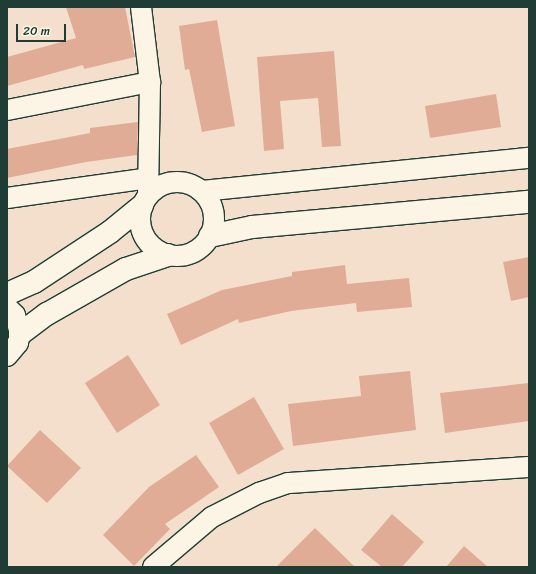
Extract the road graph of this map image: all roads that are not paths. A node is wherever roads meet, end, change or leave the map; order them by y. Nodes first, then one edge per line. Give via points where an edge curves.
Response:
1 (140, 7) edge
2 (150, 82) junction
3 (7, 110) edge
4 (529, 158) edge
5 (202, 191) junction
6 (146, 193) junction
7 (7, 198) edge
8 (529, 202) edge
9 (210, 236) junction
10 (168, 255) junction
11 (7, 294) edge
12 (7, 307) edge
13 (20, 334) junction
14 (7, 356) edge
15 (529, 467) edge
16 (153, 567) edge

1 - 2 street
2 - 3 street
2 - 6 street
4 - 5 street
5 - 6 street via 192,184 168,182
5 - 9 street via 214,212
6 - 7 street
6 - 10 street via 140,218 142,231 148,242
6 - 11 main road via 98,240 34,282
8 - 9 main road via 252,227
9 - 10 street via 203,246 192,252 180,256
10 - 13 main road via 126,269 47,314
12 - 13 street via 15,315
13 - 14 street via 18,343
15 - 16 street via 288,483 258,493 212,517

